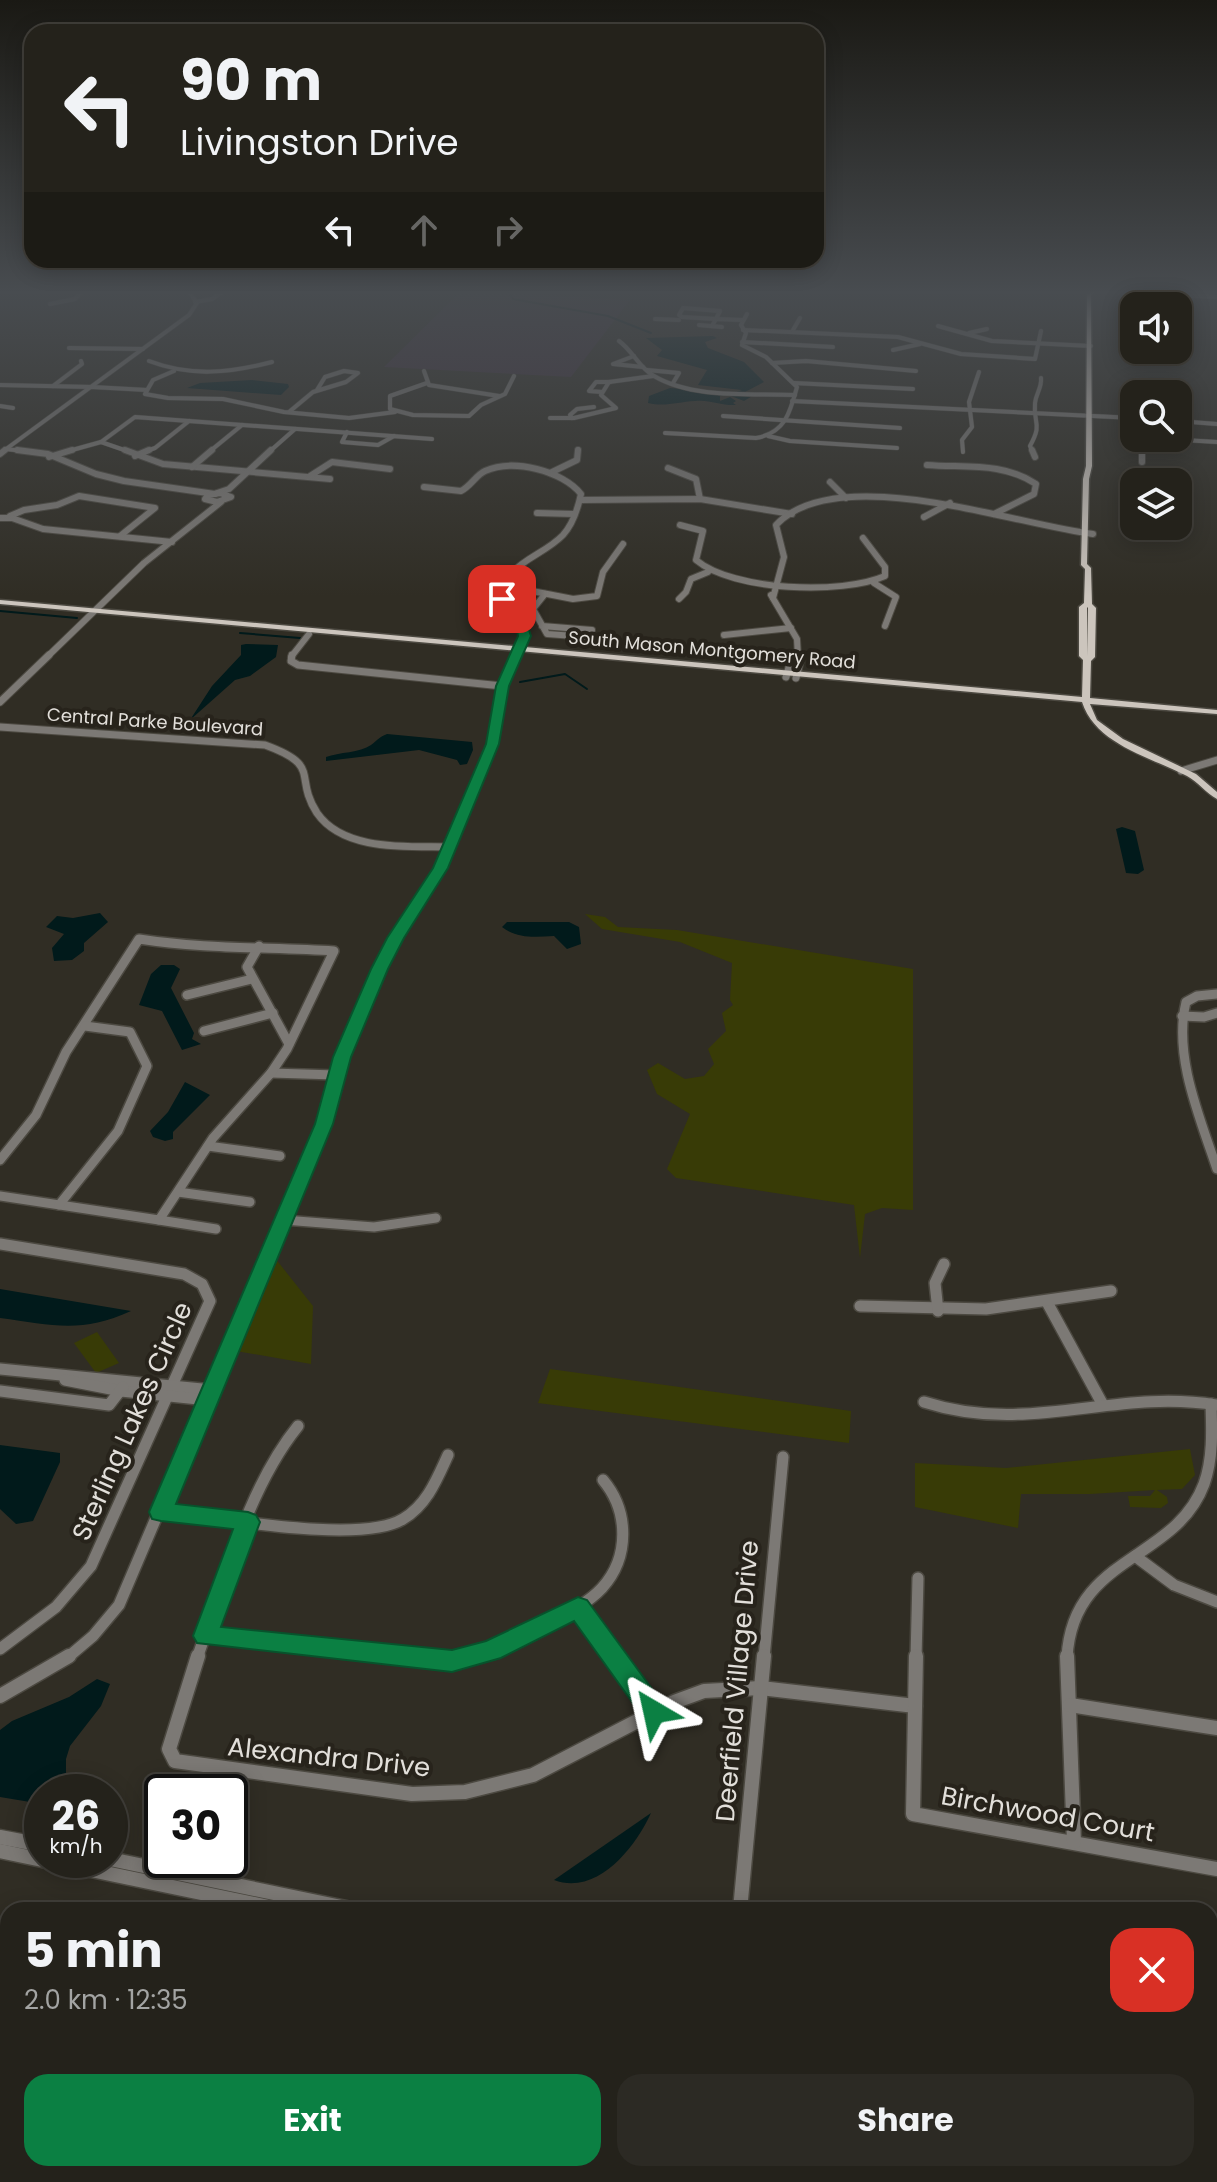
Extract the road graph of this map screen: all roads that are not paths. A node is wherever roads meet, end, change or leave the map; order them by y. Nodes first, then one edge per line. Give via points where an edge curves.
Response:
1 (84, 392) edge
2 (146, 392) edge
3 (315, 392) edge
4 (402, 392) edge
5 (479, 392) edge
6 (505, 392) edge
7 (602, 392) edge
8 (747, 392) edge
9 (796, 392) edge
10 (973, 392) edge
11 (1040, 392) edge
12 (1090, 392) edge
13 (503, 396) junction
14 (793, 398) junction
15 (0, 406) edge
16 (13, 408) dead end
17 (970, 408) junction
18 (289, 412) junction
19 (395, 412) junction
20 (1037, 412) junction
21 (1090, 415) junction
22 (723, 416) dead end
23 (1120, 417) edge
24 (550, 418) dead end
25 (189, 421) junction
26 (783, 421) junction
27 (1192, 422) edge
28 (1217, 424) edge
29 (242, 425) junction
30 (900, 428) dead end
31 (295, 429) junction
32 (347, 432) junction
33 (665, 433) dead end
34 (394, 436) junction
35 (768, 436) junction
36 (432, 439) dead end
37 (1192, 441) edge
38 (101, 442) junction
39 (1217, 442) edge
40 (897, 448) dead end
41 (578, 449) dead end
42 (3, 451) edge
43 (963, 452) dead end
44 (1142, 452) edge
45 (135, 456) junction
46 (51, 457) junction
47 (1035, 457) dead end
48 (1142, 462) dead end
49 (927, 465) dead end
50 (192, 467) junction
51 (668, 468) dead end
52 (390, 469) dead end
53 (248, 471) junction
54 (550, 473) junction
55 (310, 476) junction
56 (330, 479) dead end
57 (830, 482) dead end
58 (424, 487) dead end
59 (229, 492) junction
60 (212, 496) junction
61 (846, 498) junction
62 (700, 499) junction
63 (580, 500) junction
64 (221, 502) junction
65 (950, 503) junction
66 (537, 513) dead end
67 (574, 514) junction
68 (994, 514) junction
69 (790, 515) junction
70 (10, 516) junction
71 (924, 517) dead end
72 (0, 518) edge
73 (680, 525) dead end
74 (185, 530) junction
75 (1089, 532) junction
76 (120, 536) junction
77 (863, 538) dead end
78 (172, 542) junction
79 (623, 544) dead end
80 (708, 572) junction
81 (775, 582) junction
82 (874, 583) junction
83 (492, 591) dead end
84 (502, 591) junction
85 (545, 594) junction
86 (679, 599) dead end
87 (0, 604) edge
88 (96, 611) junction
89 (542, 626) junction
90 (885, 626) dead end
91 (791, 628) junction
92 (309, 634) junction
93 (724, 635) dead end
94 (518, 651) junction
95 (791, 675) junction
96 (502, 686) junction
97 (0, 702) edge
98 (1086, 702) junction
99 (1217, 714) edge
100 (0, 727) edge
101 (1217, 760) edge
102 (1181, 771) junction
103 (1217, 799) edge
104 (450, 847) junction
105 (259, 946) junction
106 (252, 979) junction
107 (1217, 994) edge
108 (187, 995) dead end
109 (273, 1013) junction
110 (1217, 1013) edge
111 (1182, 1016) junction
112 (85, 1026) junction
113 (204, 1031) dead end
114 (289, 1044) junction
115 (271, 1073) junction
116 (335, 1078) junction
117 (208, 1146) junction
118 (280, 1156) dead end
119 (0, 1160) edge
120 (1217, 1169) edge
121 (178, 1192) junction
122 (0, 1196) edge
123 (250, 1202) dead end
124 (59, 1205) junction
125 (436, 1218) dead end
126 (159, 1220) junction
127 (284, 1220) junction
128 (216, 1229) dead end
129 (0, 1244) edge
130 (944, 1264) dead end
131 (1111, 1291) dead end
132 (1048, 1304) junction
133 (860, 1306) dead end
134 (938, 1311) junction
135 (0, 1369) edge
136 (124, 1386) junction
137 (171, 1390) junction
138 (0, 1391) edge
139 (210, 1395) junction
140 (924, 1402) dead end
141 (1103, 1405) junction
142 (1214, 1405) edge
143 (298, 1426) dead end
144 (448, 1455) dead end
145 (783, 1457) dead end
146 (603, 1480) dead end
147 (161, 1512) junction
148 (248, 1522) junction
149 (1135, 1556) junction
150 (918, 1578) dead end
151 (1217, 1602) edge
152 (578, 1607) junction
153 (206, 1636) junction
154 (0, 1649) edge
155 (761, 1688) junction
156 (0, 1696) edge
157 (1070, 1705) junction
158 (915, 1706) junction
159 (654, 1712) junction
160 (1217, 1728) edge
161 (0, 1837) edge
162 (24, 1842) edge
163 (1074, 1842) junction
164 (0, 1851) edge
165 (24, 1856) edge
166 (128, 1863) edge
167 (1217, 1869) edge
168 (128, 1878) edge
169 (245, 1902) edge
170 (317, 1902) edge
171 (741, 1902) edge

1 - 42 street
2 - 18 street
3 - 18 street
4 - 19 street via 390,396
5 - 13 street
6 - 13 street
7 - 24 street via 613,404 577,409 572,418
8 - 14 street
9 - 14 street
10 - 17 street
11 - 20 street
12 - 21 main road
13 - 19 street via 465,417
14 - 17 street
14 - 26 street
15 - 16 street
17 - 20 street
17 - 43 street via 972,427 962,440
18 - 19 street via 359,418
20 - 21 street
20 - 47 street via 1039,430 1030,446
21 - 23 street
21 - 75 main road
22 - 26 street
25 - 29 street
25 - 38 street via 135,417
25 - 45 street via 155,448
26 - 30 street
26 - 35 street
27 - 28 street
29 - 31 street
29 - 50 street
31 - 32 street
31 - 53 street
32 - 34 street
32 - 34 street via 340,441 351,444 382,444
33 - 35 street
34 - 36 street
35 - 40 street
37 - 39 street
38 - 45 street
38 - 46 street
41 - 54 street via 577,460
42 - 46 street
44 - 48 street
45 - 50 street
46 - 60 street via 122,482
49 - 68 street via 1006,471 1036,484 1034,494
50 - 53 street
51 - 62 street via 695,478
52 - 55 street via 332,462
53 - 55 street
53 - 59 street
54 - 58 street via 496,468 481,473 465,490
54 - 63 street via 575,484
55 - 56 street
57 - 61 street
59 - 60 street
59 - 64 street via 230,499
60 - 64 street
60 - 74 street
61 - 65 street via 897,496
61 - 69 street
62 - 63 street
62 - 69 street
63 - 67 street
64 - 74 street
65 - 68 street
65 - 71 street
66 - 67 street
67 - 84 street via 560,537 522,560
68 - 75 street
69 - 81 street via 778,530 784,553
70 - 72 street
70 - 76 street via 35,528
70 - 76 street via 79,496 155,508
73 - 80 street via 703,531 696,560
74 - 78 street
75 - 98 main road via 1092,632
76 - 78 street
77 - 82 street via 886,570
78 - 88 street
79 - 85 street via 594,597
80 - 81 street
80 - 86 street via 692,578
81 - 82 street via 844,588
81 - 91 street via 773,598
82 - 90 street via 896,597
83 - 84 street
84 - 85 street
84 - 94 street via 505,606 525,631
85 - 89 street via 533,609
87 - 88 main road, South Mason Montgomery Road
88 - 92 main road, South Mason Montgomery Road
88 - 94 main road, South Mason Montgomery Road
88 - 97 street
89 - 89 street via 547,634 588,637 592,630
91 - 93 street
91 - 95 street via 799,646
92 - 94 main road, South Mason Montgomery Road
92 - 96 street via 291,656 301,666
94 - 95 main road, South Mason Montgomery Road
94 - 96 street
95 - 98 main road, South Mason Montgomery Road
96 - 104 street via 493,744
98 - 99 main road
98 - 99 main road
98 - 102 main road via 1092,719 1109,735
100 - 104 street, Central Parke Boulevard via 265,745 304,767 316,809 333,827 374,841
101 - 102 street
102 - 103 main road
104 - 116 street via 388,952
105 - 106 street via 247,967
105 - 112 street via 139,939
105 - 114 street via 334,951
106 - 108 street
106 - 109 street
107 - 111 street via 1189,999
109 - 113 street
109 - 114 street
110 - 111 street
111 - 120 street via 1184,1051
112 - 119 street via 41,1105
112 - 124 street via 130,1032 147,1066 118,1131
114 - 115 street
115 - 116 street
115 - 117 street
116 - 127 street via 324,1124
117 - 118 street
117 - 121 street
121 - 123 street
121 - 126 street
122 - 124 street
124 - 126 street
125 - 127 street via 374,1227
126 - 128 street
127 - 139 street
129 - 137 street, Sterling Lakes Circle via 178,1272 199,1281 210,1301
130 - 134 street via 935,1283
131 - 132 street
132 - 134 street
132 - 141 street
133 - 134 street
135 - 136 street
136 - 137 street
136 - 138 street via 109,1405
137 - 139 street
137 - 154 street, Sterling Lakes Circle via 91,1566 56,1607
139 - 147 street
140 - 141 street via 987,1418
141 - 142 street via 1175,1399
142 - 149 street via 1209,1481 1180,1522
143 - 148 street, Alexandra Drive via 271,1462
144 - 148 street via 428,1499 385,1527 355,1533
145 - 155 street, Deerfield Village Drive
146 - 152 street via 623,1518 621,1555 611,1579
147 - 148 street
147 - 156 street via 107,1624 64,1662
148 - 153 street, Alexandra Drive
149 - 151 street via 1174,1585
149 - 157 street via 1078,1608 1068,1652
150 - 158 street, Birchwood Court
152 - 153 street via 492,1650 452,1661
152 - 159 street
153 - 159 street, Alexandra Drive via 169,1749 182,1764 412,1794 465,1792 533,1775
155 - 158 street, Alexandra Drive
155 - 159 street, Alexandra Drive via 704,1691
155 - 171 street, Deerfield Village Drive
157 - 160 street
157 - 163 street
158 - 163 street, Birchwood Court via 913,1814
161 - 162 street
163 - 167 street, Birchwood Court
164 - 165 street
166 - 170 street
168 - 169 street

